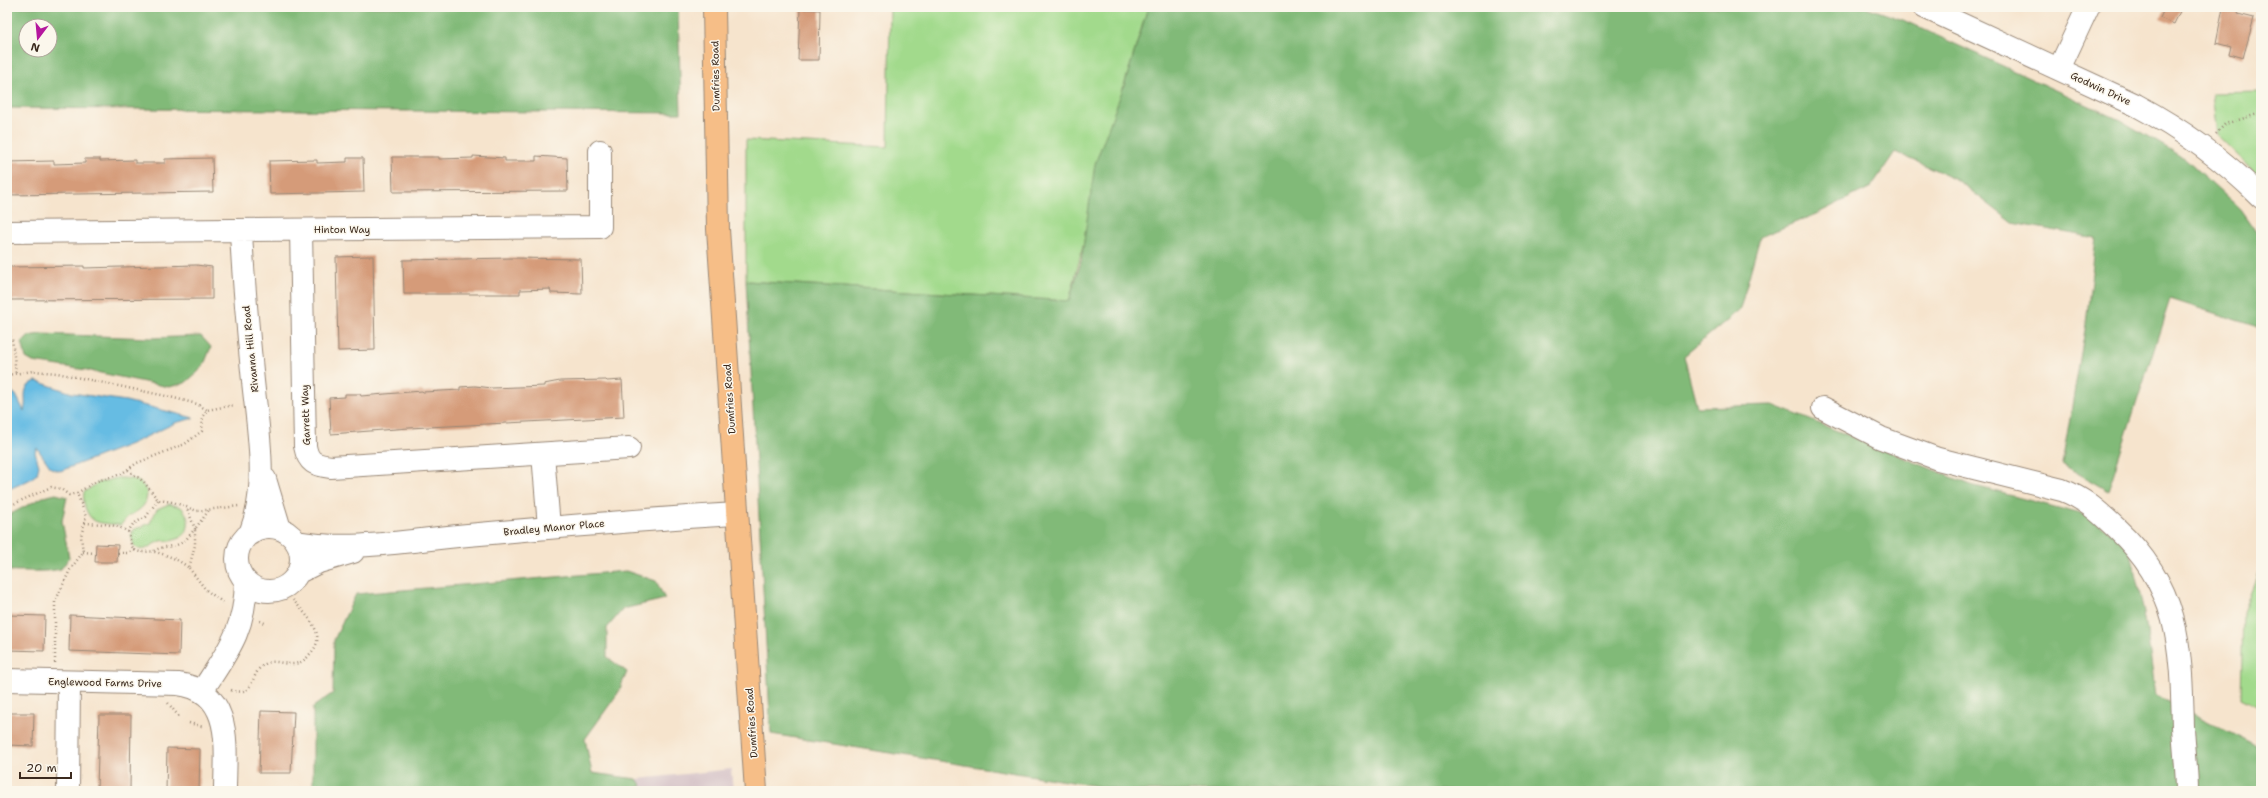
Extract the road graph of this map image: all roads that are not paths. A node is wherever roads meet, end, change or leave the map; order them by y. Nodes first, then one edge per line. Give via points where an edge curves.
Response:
1 (714, 7) edge
2 (1924, 7) edge
3 (2088, 7) edge
4 (2058, 69) junction
5 (600, 151) dead end
6 (2261, 197) edge
7 (241, 230) junction
8 (301, 230) junction
9 (7, 232) edge
10 (1823, 408) dead end
11 (629, 448) dead end
12 (544, 454) junction
13 (261, 468) junction
14 (737, 514) junction
15 (549, 527) junction
16 (250, 534) junction
17 (288, 536) junction
18 (371, 546) junction
19 (299, 572) junction
20 (246, 581) junction
21 (284, 595) junction
22 (239, 630) junction
23 (62, 676) junction
24 (7, 680) edge
25 (202, 692) junction
26 (68, 791) edge
27 (225, 791) edge
28 (756, 791) edge
29 (2187, 791) edge

1 - 14 main road, Dumfries Road via 718,229
2 - 4 street, Godwin Drive
3 - 4 street
4 - 6 street, Godwin Drive via 2149,111 2206,147
5 - 8 street, Hinton Way via 600,228
7 - 8 street, Hinton Way
7 - 9 street, Hinton Way
7 - 13 street, Rivanna Hill Road
8 - 12 street, Garrett Way via 305,446 307,456 313,463 331,467
10 - 29 street via 1907,449 2080,497 2130,541 2145,559 2170,605 2176,629 2182,675
11 - 12 street, Garrett Way
12 - 15 street
13 - 16 street, Rivanna Hill Road via 257,511
13 - 17 street, Rivanna Hill Road
14 - 15 street, Bradley Manor Place
14 - 28 main road, Dumfries Road
15 - 18 street, Bradley Manor Place
16 - 17 street via 259,529 269,528
16 - 20 street via 240,546 237,562
17 - 18 street, Bradley Manor Place via 311,544
17 - 19 street via 301,562
18 - 19 street, Bradley Manor Place via 319,562
19 - 21 street
20 - 21 street via 259,590
20 - 22 street via 245,605
21 - 22 street
22 - 25 street
23 - 24 street, Englewood Farms Drive
23 - 25 street, Englewood Farms Drive via 189,685
23 - 26 street
25 - 27 street, Englewood Farms Drive via 216,706 224,724

